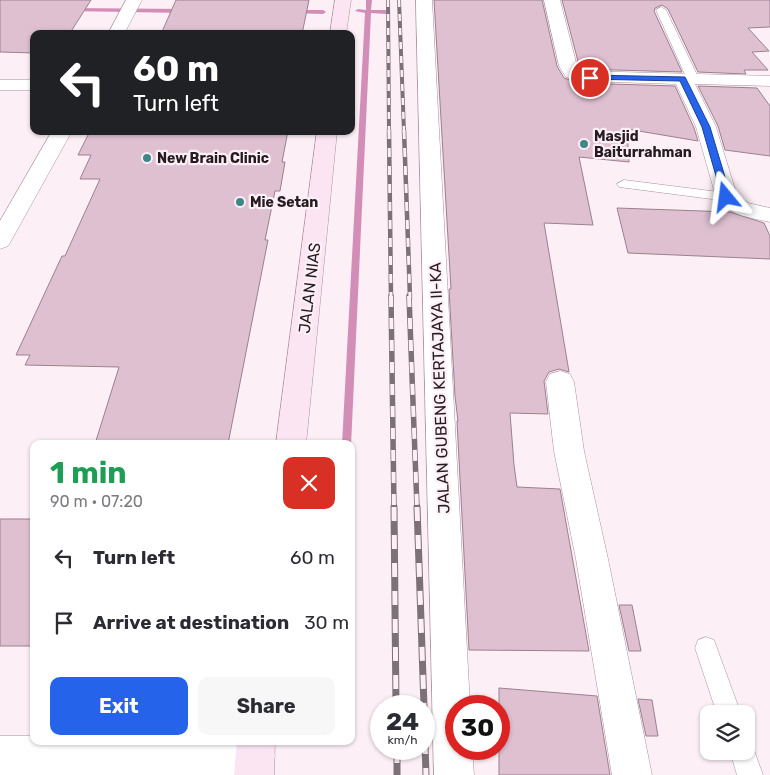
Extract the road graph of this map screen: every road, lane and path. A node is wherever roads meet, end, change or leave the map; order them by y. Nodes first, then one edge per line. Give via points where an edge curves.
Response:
1 (343, 0) edge
2 (424, 0) edge
3 (552, 0) edge
4 (130, 7) edge
5 (661, 10) dead end
6 (118, 30) edge
7 (339, 30) edge
8 (688, 79) junction
9 (770, 81) edge
10 (0, 85) edge
11 (30, 85) edge
12 (60, 135) edge
13 (327, 135) edge
14 (624, 184) dead end
15 (726, 197) junction
16 (770, 215) edge
17 (0, 239) edge
18 (560, 382) dead end
19 (291, 440) edge
20 (706, 648) dead end
21 (726, 705) edge
22 (0, 756) edge
23 (255, 758) edge
24 (745, 760) edge
25 (454, 775) edge
26 (632, 775) edge
27 (750, 775) edge

1 - 7 street
2 - 25 street, JALAN GUBENG KERTAJAYA II-KA
3 - 8 street via 572,73 590,78
4 - 6 street
5 - 8 lane
8 - 9 street
8 - 15 street via 691,98 706,127
10 - 11 street
12 - 17 street
13 - 19 street, JALAN NIAS
14 - 15 lane
15 - 16 street via 734,206
18 - 26 street via 569,451
20 - 21 lane
22 - 23 street
24 - 27 lane

